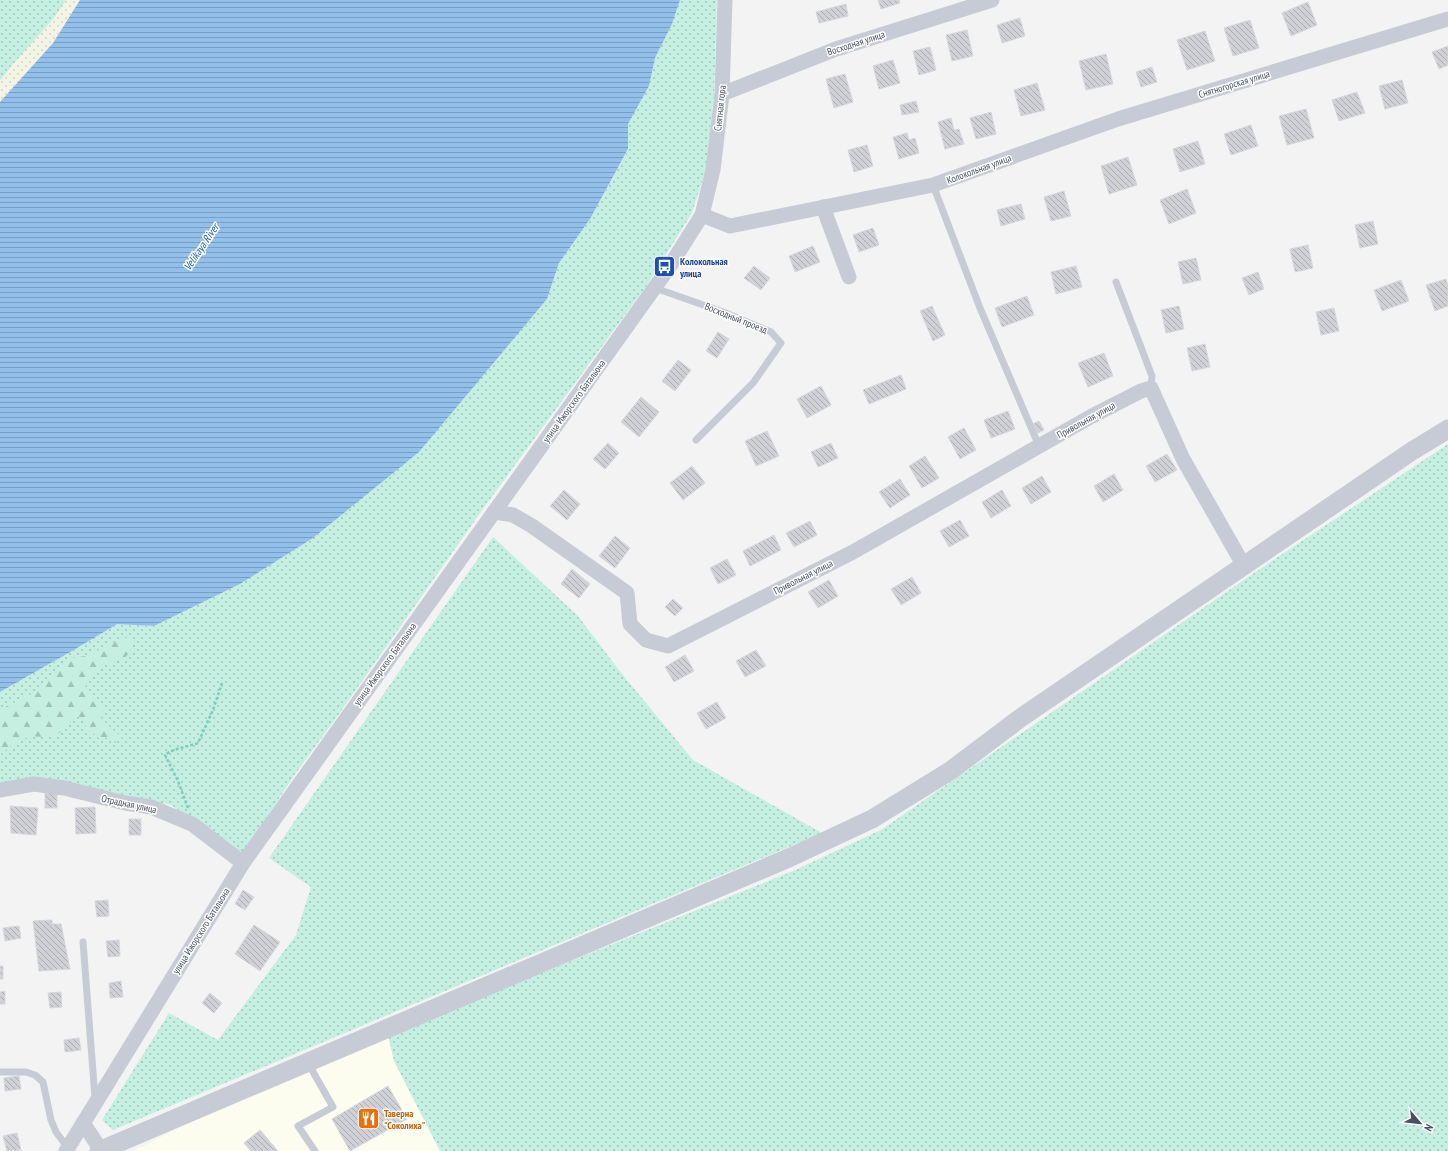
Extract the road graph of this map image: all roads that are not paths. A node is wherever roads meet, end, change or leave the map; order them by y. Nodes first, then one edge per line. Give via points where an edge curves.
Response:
1 (725, 0) edge
2 (992, 0) edge
3 (1448, 19) edge
4 (722, 94) junction
5 (1022, 153) joint
6 (933, 185) junction
7 (823, 207) junction
8 (702, 215) junction
9 (849, 277) dead end
10 (1116, 282) dead end
11 (655, 288) junction
12 (1146, 390) junction
13 (1448, 429) edge
14 (696, 440) dead end
15 (1039, 446) junction
16 (494, 512) junction
17 (1244, 566) junction
18 (0, 790) edge
19 (243, 863) junction
20 (84, 942) dead end
21 (308, 1063) junction
22 (0, 1072) edge
23 (95, 1103) junction
24 (83, 1123) junction
25 (67, 1149) edge
26 (101, 1151) edge
27 (315, 1151) edge

1 - 4 street, Снятная гора
2 - 4 street, Восходная улица via 836,49
3 - 5 street, Снятногорская улица via 1118,119
4 - 8 street, Снятная гора via 713,170
5 - 6 street, Колокольная улица
6 - 7 street, Колокольная улица
6 - 15 lane via 980,308
7 - 8 street, Колокольная улица via 730,226
7 - 9 street
8 - 11 street, улица Ижорского Батальона
10 - 12 lane via 1152,376
11 - 14 lane, Восходный проезд via 726,312 771,332 781,344 753,383
11 - 16 street, улица Ижорского Батальона
12 - 15 street, Привольная улица via 1092,416
12 - 17 street
13 - 17 street
15 - 16 street, Привольная улица via 853,552 668,646 646,640 630,624 627,593 532,526 512,515
16 - 19 street, улица Ижорского Батальона
17 - 21 street via 1019,719 950,771 872,819 783,860
18 - 19 street, Отрадная улица via 34,784 151,807 192,824
19 - 23 street, улица Ижорского Батальона
20 - 23 lane
21 - 26 street
21 - 27 lane via 333,1107 298,1126
22 - 25 lane via 26,1072 43,1082 51,1120
23 - 24 street, улица Ижорского Батальона
24 - 25 street, улица Ижорского Батальона
24 - 26 street

